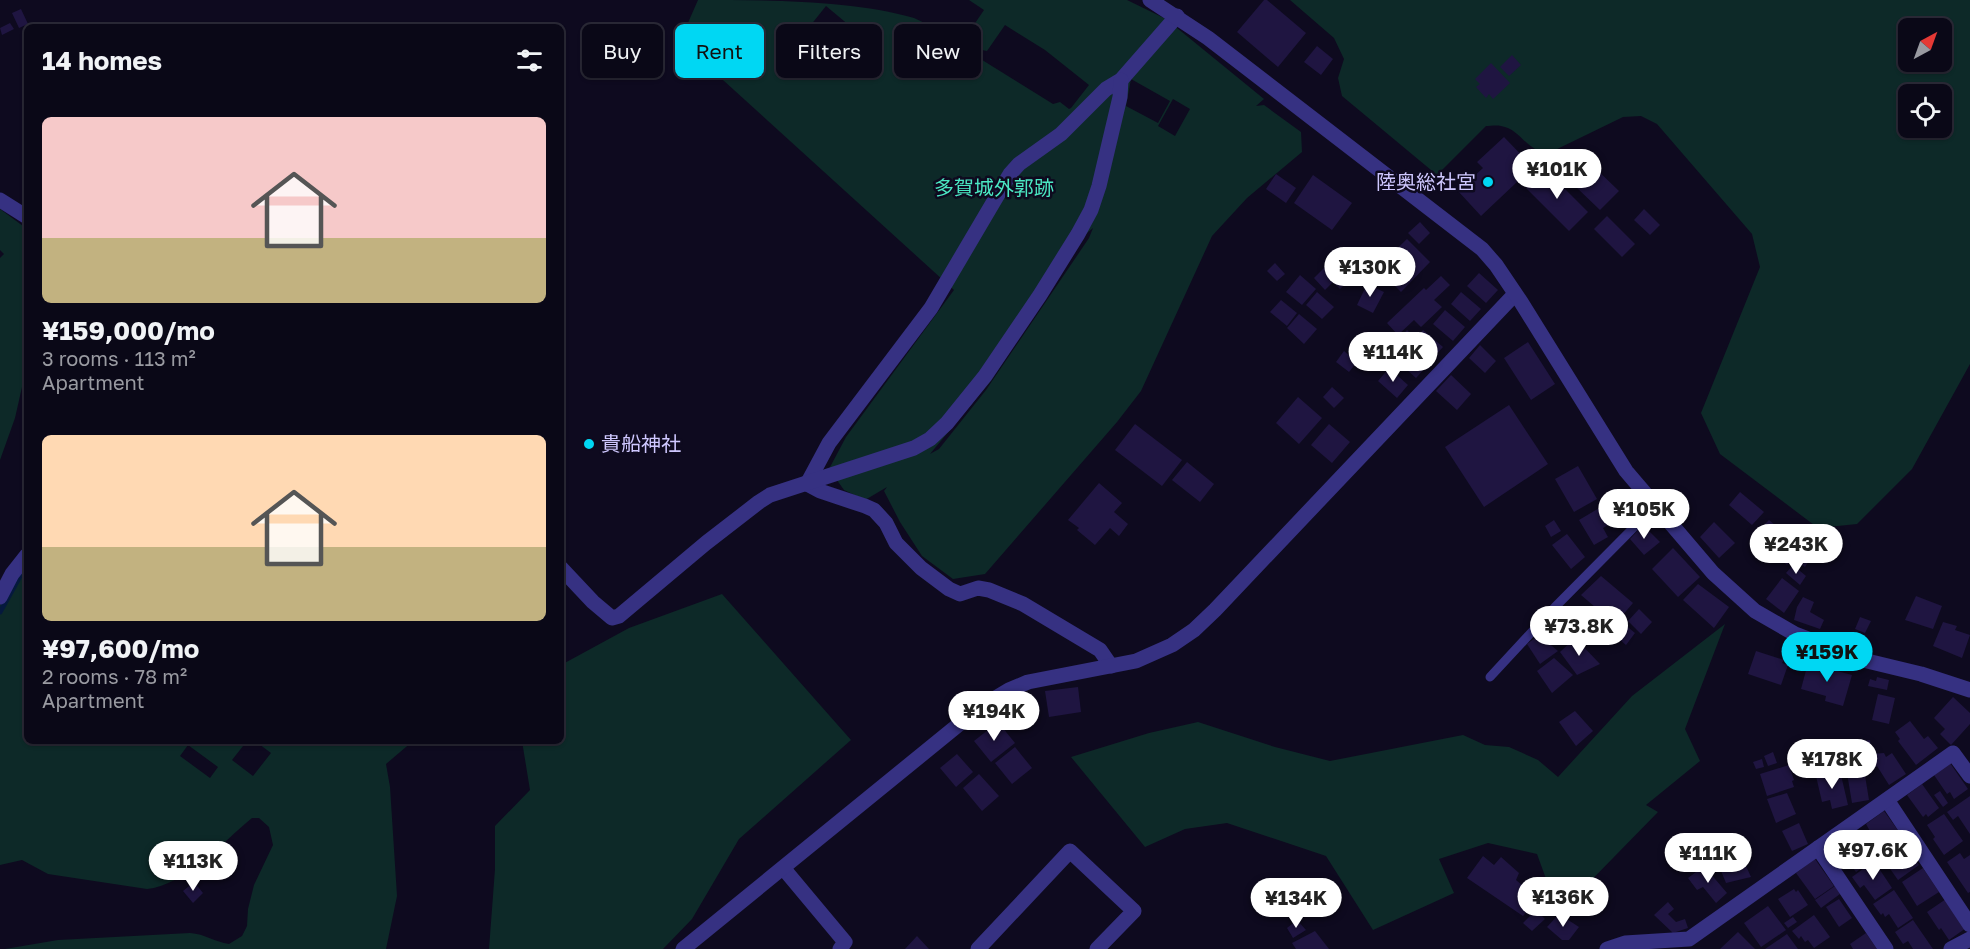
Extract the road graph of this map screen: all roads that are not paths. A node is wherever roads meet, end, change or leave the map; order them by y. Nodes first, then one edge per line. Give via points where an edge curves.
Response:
1 (1150, 0) edge
2 (1176, 16) junction
3 (1121, 80) junction
4 (0, 200) edge
5 (24, 216) edge
6 (1515, 294) junction
7 (807, 484) junction
8 (1655, 506) junction
9 (24, 559) edge
10 (564, 571) edge
11 (0, 597) edge
12 (1111, 666) junction
13 (1490, 677) dead end
14 (1970, 690) edge
15 (1970, 776) edge
16 (1887, 800) junction
17 (1818, 848) junction
18 (784, 869) junction
19 (1970, 925) edge
20 (1970, 939) edge
21 (1689, 944) edge
22 (683, 949) edge
23 (840, 949) edge
24 (978, 949) edge
25 (1097, 949) edge
26 (1607, 949) edge
27 (1886, 949) edge
28 (1951, 949) edge

1 - 2 street
2 - 3 street
2 - 6 street via 1455,226 1482,249
3 - 7 street via 1010,174 931,308 829,443
3 - 7 street via 1091,210 985,376 930,438
4 - 5 street
6 - 8 street via 1626,471
6 - 12 street via 1201,623 1172,645 1136,661
7 - 10 street via 759,502 619,616 612,618
7 - 12 street via 874,510 896,543 949,589 960,594 978,588 989,590 1023,604 1100,650
8 - 13 lane
8 - 14 street via 1713,573 1755,611 1795,633 1863,660
9 - 11 street
12 - 18 street via 1028,682 979,708
15 - 16 street via 1953,753
16 - 17 street
16 - 19 street
17 - 21 street
17 - 27 street
18 - 22 street
18 - 23 street via 845,942
20 - 28 street
21 - 26 street via 1625,943
24 - 25 street via 1070,851 1134,911

